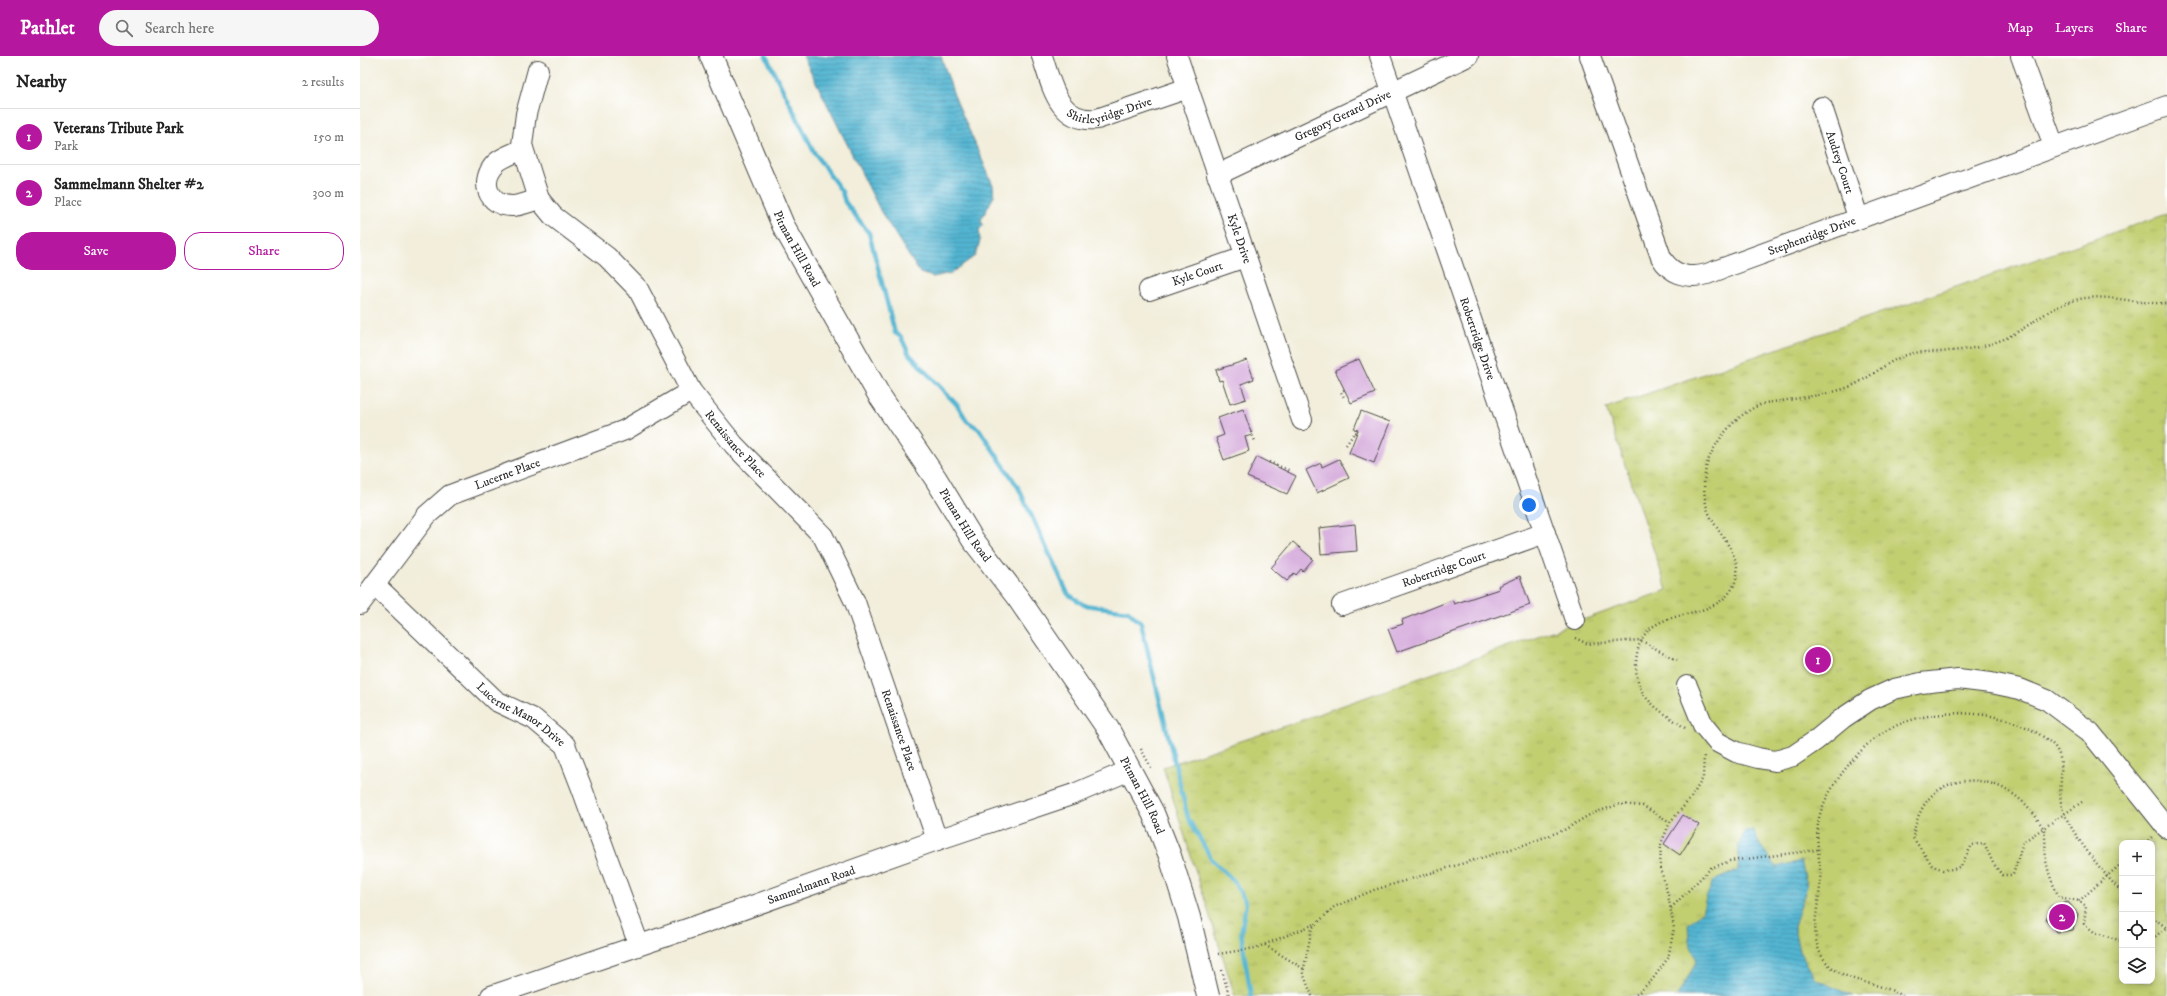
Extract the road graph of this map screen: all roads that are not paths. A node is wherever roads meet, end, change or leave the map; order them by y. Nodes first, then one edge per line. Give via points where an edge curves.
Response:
1 (711, 56) edge
2 (1042, 56) edge
3 (1177, 56) edge
4 (1380, 56) edge
5 (1468, 56) edge
6 (1590, 56) edge
7 (2021, 56) edge
8 (538, 70) dead end
9 (1188, 88) junction
10 (1393, 93) junction
11 (1822, 106) dead end
12 (2167, 106) edge
13 (2054, 146) junction
14 (523, 149) junction
15 (1217, 175) junction
16 (539, 199) junction
17 (1858, 218) junction
18 (1245, 257) junction
19 (1149, 290) dead end
20 (691, 390) junction
21 (1302, 420) dead end
22 (1545, 533) junction
23 (375, 585) junction
24 (360, 604) edge
25 (1342, 605) dead end
26 (1575, 620) road end
27 (1687, 686) dead end
28 (1130, 770) junction
29 (2167, 828) edge
30 (937, 840) junction
31 (639, 945) junction
32 (491, 996) edge
33 (1208, 996) edge

1 - 28 main road, Pitman Hill Road via 783,225 879,395 936,479 973,540 1018,598 1108,729
2 - 9 street, Shirleyridge Drive via 1061,104 1071,115 1084,120 1097,119
3 - 9 street, Kyle Drive
4 - 10 street, Robertridge Drive
5 - 10 street, Gregory Gerard Drive
6 - 17 street, Stephenridge Drive via 1661,258 1672,270 1696,277
7 - 13 street
8 - 14 street, Renaissance Place via 526,114
9 - 15 street, Kyle Drive
10 - 15 street, Gregory Gerard Drive
10 - 22 street, Robertridge Drive
11 - 17 street, Audrey Court
12 - 13 street, Stephenridge Drive
13 - 17 street, Stephenridge Drive
14 - 16 street, Renaissance Place
14 - 16 street via 497,162 489,171 486,181 488,192 496,202 513,206
15 - 18 street, Kyle Drive
16 - 20 street, Renaissance Place via 554,216 607,257 638,289
18 - 19 street, Kyle Court
18 - 21 street, Kyle Drive
20 - 23 street, Lucerne Place via 625,430 450,495 427,515
20 - 30 street, Renaissance Place via 734,445 811,522 831,550 855,602
22 - 25 street, Robertridge Court
22 - 26 street, Robertridge Drive
23 - 24 street, Lucerne Place
23 - 31 street, Lucerne Manor Drive via 496,701 534,720 565,745
27 - 29 street via 1703,725 1717,742 1736,752 1775,761 1793,756 1870,700 1894,689 1958,679 2020,690 2047,700 2090,732
28 - 30 street, Sammelmann Road via 1074,794
28 - 33 main road, Pitman Hill Road via 1153,813 1170,856 1189,917
30 - 31 street, Sammelmann Road
31 - 32 street, Sammelmann Road

